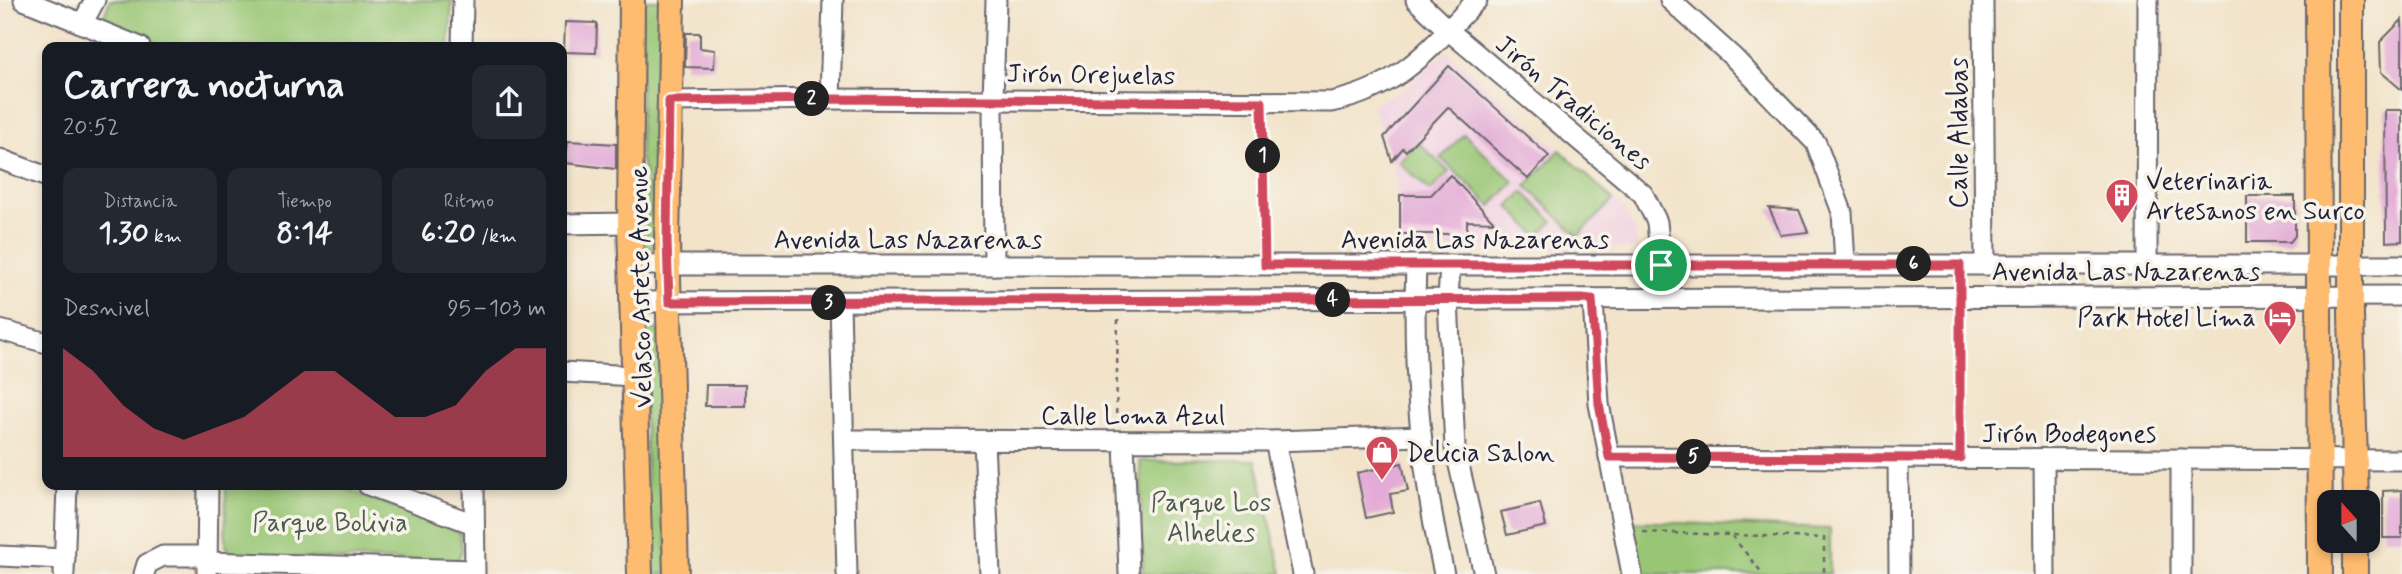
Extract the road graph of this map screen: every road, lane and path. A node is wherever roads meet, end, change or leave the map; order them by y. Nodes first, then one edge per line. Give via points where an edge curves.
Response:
1 (24, 0) edge
2 (95, 0) edge
3 (463, 0) edge
4 (632, 0) edge
5 (672, 0) edge
6 (833, 0) edge
7 (996, 0) edge
8 (1416, 0) edge
9 (1477, 0) edge
10 (1670, 0) edge
11 (1983, 0) edge
12 (2148, 0) edge
13 (2318, 0) edge
14 (2351, 0) edge
15 (82, 24) junction
16 (1448, 30) junction
17 (127, 42) edge
18 (462, 42) edge
19 (830, 99) junction
20 (993, 100) junction
21 (669, 101) junction
22 (1262, 102) junction
23 (0, 159) edge
24 (42, 175) edge
25 (630, 223) junction
26 (567, 224) edge
27 (1845, 264) junction
28 (632, 265) junction
29 (668, 265) junction
30 (994, 265) junction
31 (1265, 265) junction
32 (1416, 265) junction
33 (1450, 265) junction
34 (1661, 265) junction
35 (1985, 265) junction
36 (2147, 265) junction
37 (2319, 265) junction
38 (2352, 265) junction
39 (2402, 265) edge
40 (2319, 296) junction
41 (2351, 296) junction
42 (2402, 296) edge
43 (1959, 298) junction
44 (1592, 299) junction
45 (1414, 300) junction
46 (1448, 300) junction
47 (1118, 301) junction
48 (633, 302) junction
49 (669, 302) junction
50 (840, 303) junction
51 (0, 330) edge
52 (42, 342) edge
53 (567, 372) edge
54 (634, 376) junction
55 (1421, 436) junction
56 (844, 440) junction
57 (984, 440) junction
58 (1120, 441) junction
59 (1275, 441) junction
60 (1609, 457) junction
61 (1898, 458) junction
62 (1960, 458) junction
63 (2044, 458) junction
64 (2181, 459) junction
65 (2319, 460) junction
66 (2356, 460) junction
67 (2402, 460) edge
68 (67, 490) edge
69 (208, 490) edge
70 (382, 490) edge
71 (474, 490) edge
72 (2356, 490) edge
73 (474, 524) junction
74 (1643, 532) dead end
75 (1731, 535) junction
76 (2355, 553) edge
77 (0, 556) edge
78 (207, 564) edge
79 (64, 567) edge
80 (474, 572) edge
81 (144, 574) edge
82 (640, 574) edge
83 (676, 574) edge
84 (847, 574) edge
85 (990, 574) edge
86 (1129, 574) edge
87 (1303, 574) edge
88 (1444, 574) edge
89 (1484, 574) edge
90 (1632, 574) edge
91 (1763, 574) edge
92 (1824, 574) edge
93 (1899, 574) edge
94 (2045, 574) edge
95 (2181, 574) edge
96 (2320, 574) edge
97 (2355, 574) edge

1 - 15 street
2 - 15 street
3 - 18 street
4 - 25 main road, Velasco Astete Avenue
5 - 21 main road, Velasco Astete Avenue
6 - 19 street
7 - 20 street
8 - 16 street, Jirón Tradiciones
9 - 16 street, Jirón Orejuelas
10 - 27 street via 1816,143 1842,212
11 - 35 street, Calle Aldabas
12 - 36 street
13 - 37 main road
14 - 38 main road
15 - 17 street
16 - 22 street, Jirón Orejuelas via 1401,75 1357,97 1331,102
16 - 34 street, Jirón Tradiciones via 1643,194 1657,222
19 - 20 street, Jirón Orejuelas
19 - 21 street, Jirón Orejuelas
20 - 22 street, Jirón Orejuelas
20 - 30 street
21 - 29 main road, Velasco Astete Avenue
22 - 31 path
23 - 24 street
25 - 26 street
25 - 28 main road, Velasco Astete Avenue
27 - 34 street, Avenida Las Nazarenas
27 - 35 street, Avenida Las Nazarenas
28 - 29 street, Avenida Las Nazarenas
28 - 48 main road, Velasco Astete Avenue
29 - 30 street, Avenida Las Nazarenas
29 - 49 main road, Velasco Astete Avenue
30 - 31 street, Avenida Las Nazarenas
31 - 32 street, Avenida Las Nazarenas
32 - 33 street, Avenida Las Nazarenas
32 - 45 street
33 - 34 street, Avenida Las Nazarenas
33 - 46 street
35 - 36 street, Avenida Las Nazarenas
36 - 37 street, Avenida Las Nazarenas
37 - 38 street, Avenida Las Nazarenas
37 - 40 main road
38 - 39 street, Avenida Las Nazarenas
38 - 41 main road
40 - 41 street, Avenida Las Nazarenas
40 - 43 street, Avenida Las Nazarenas
40 - 65 main road
41 - 42 street, Avenida Las Nazarenas
41 - 66 main road
43 - 44 street, Avenida Las Nazarenas
43 - 62 path
44 - 46 street, Avenida Las Nazarenas
44 - 60 street via 1599,404
45 - 46 street, Avenida Las Nazarenas
45 - 47 street, Avenida Las Nazarenas
45 - 55 street
46 - 89 street via 1455,448
47 - 50 street, Avenida Las Nazarenas
47 - 58 path
48 - 49 street, Avenida Las Nazarenas
48 - 54 main road, Velasco Astete Avenue
49 - 50 street, Avenida Las Nazarenas
49 - 83 main road, Velasco Astete Avenue
50 - 56 street
51 - 52 street
53 - 54 street
54 - 82 main road, Velasco Astete Avenue
55 - 59 street, Calle Loma Azul
55 - 88 street
56 - 57 street, Calle Loma Azul
56 - 84 street
57 - 58 street, Calle Loma Azul
57 - 85 street
58 - 59 street, Calle Loma Azul
58 - 86 street
59 - 87 street
60 - 61 street, Jirón Bodegones
60 - 90 street
61 - 62 street, Jirón Bodegones
61 - 93 street
62 - 63 street, Jirón Bodegones
63 - 64 street, Jirón Bodegones
63 - 94 street
64 - 65 street, Jirón Bodegones
64 - 95 street
65 - 66 street, Jirón Bodegones
65 - 96 main road
66 - 67 street, Jirón Bodegones
66 - 72 main road
68 - 79 street
69 - 78 street
70 - 73 street
71 - 73 street
73 - 80 street
74 - 75 path
75 - 91 path
75 - 92 path via 1824,538
76 - 97 main road
77 - 79 street
78 - 80 street
78 - 81 street via 163,556 147,564

